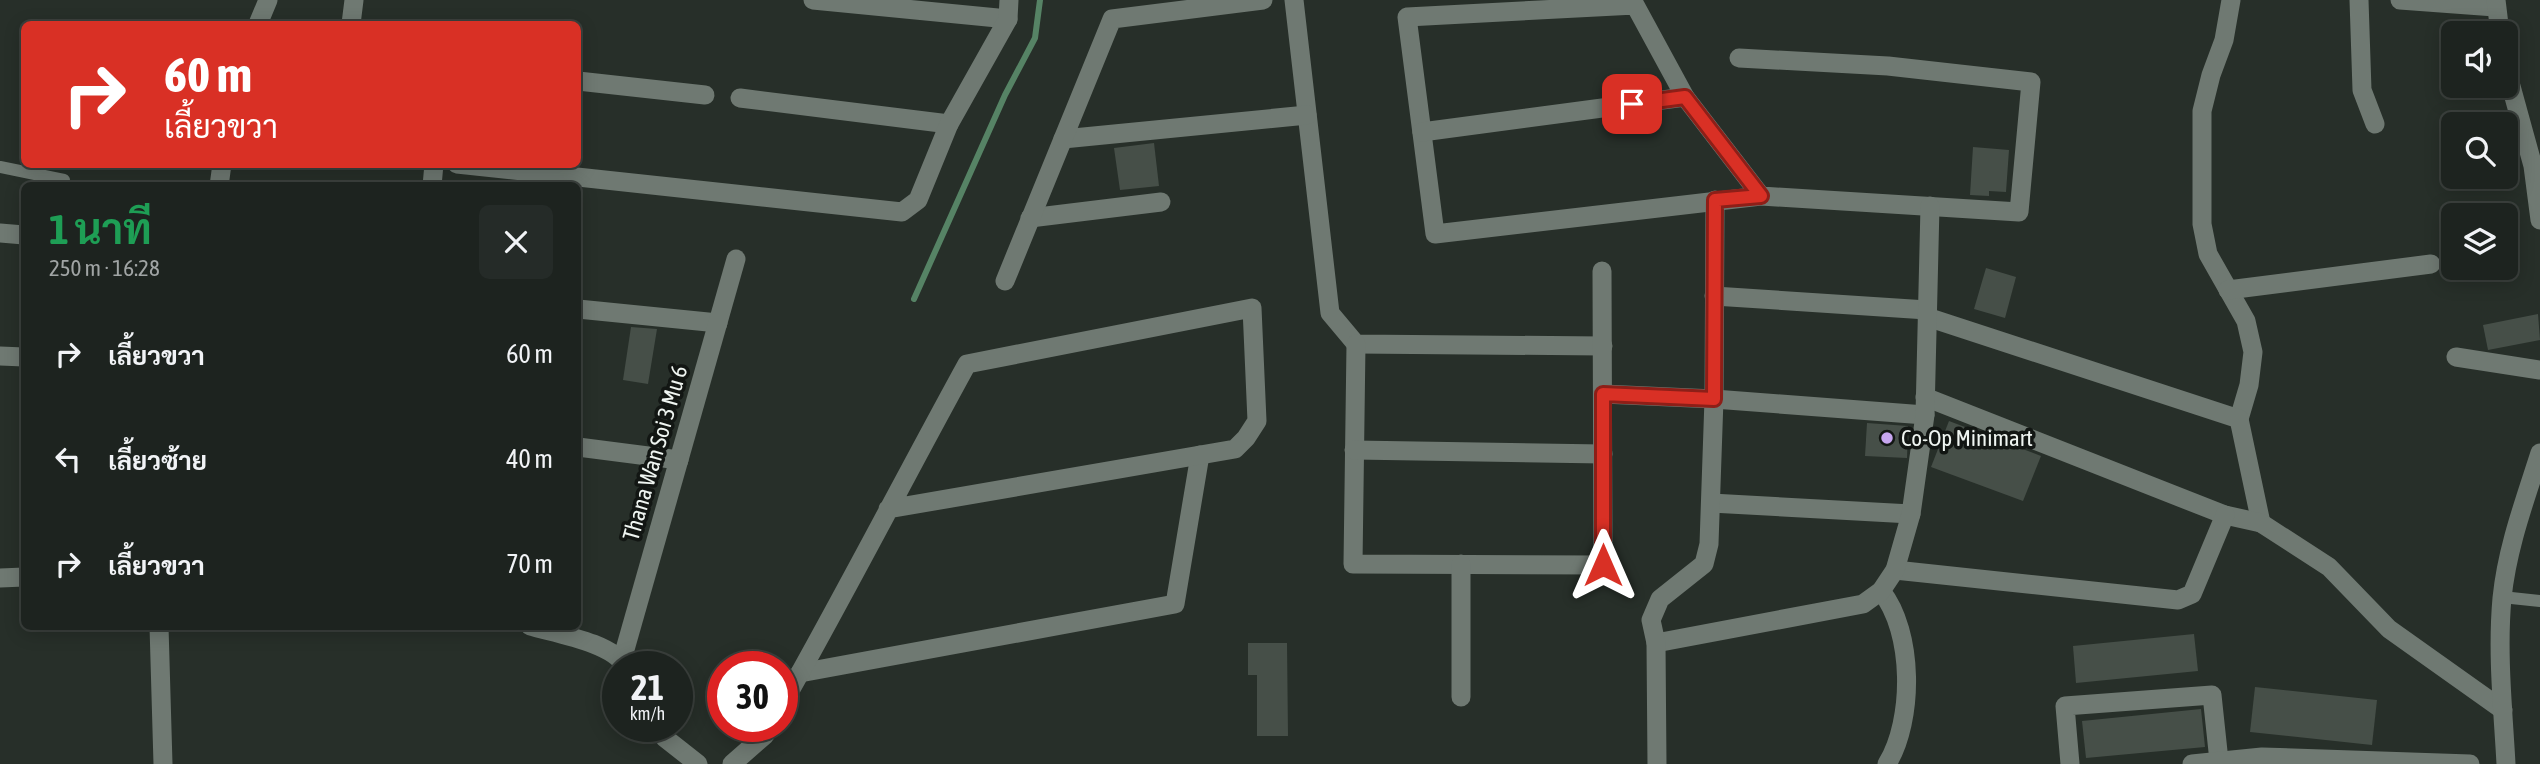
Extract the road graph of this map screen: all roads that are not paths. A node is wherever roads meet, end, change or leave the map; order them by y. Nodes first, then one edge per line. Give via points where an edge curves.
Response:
1 (267, 0) edge
2 (354, 0) edge
3 (813, 0) edge
4 (1263, 0) edge
5 (1294, 0) edge
6 (2359, 0) edge
7 (2400, 0) edge
8 (2496, 4) edge
9 (2230, 9) edge
10 (1008, 10) edge
11 (259, 21) edge
12 (351, 21) edge
13 (1739, 58) dead end
14 (581, 81) edge
15 (705, 95) dead end
16 (1685, 97) junction
17 (740, 98) dead end
18 (2515, 98) edge
19 (1307, 115) junction
20 (949, 124) junction
21 (2375, 124) dead end
22 (1422, 132) junction
23 (1063, 138) junction
24 (2537, 166) edge
25 (0, 167) edge
26 (494, 168) edge
27 (64, 180) dead end
28 (1761, 196) junction
29 (1715, 200) junction
30 (1161, 202) dead end
31 (1930, 206) junction
32 (1030, 218) junction
33 (2540, 220) edge
34 (0, 233) edge
35 (21, 235) edge
36 (736, 259) dead end
37 (2431, 264) dead end
38 (1602, 271) dead end
39 (1004, 281) dead end
40 (2228, 290) junction
41 (1714, 296) junction
42 (581, 309) edge
43 (1927, 314) junction
44 (718, 323) junction
45 (1356, 344) junction
46 (1602, 346) junction
47 (0, 356) edge
48 (21, 357) edge
49 (2456, 357) dead end
50 (2540, 370) edge
51 (1603, 394) junction
52 (1714, 399) junction
53 (1925, 406) junction
54 (2239, 419) junction
55 (581, 447) edge
56 (1354, 450) junction
57 (2540, 453) edge
58 (1603, 454) junction
59 (1200, 456) junction
60 (679, 460) junction
61 (1711, 503) junction
62 (888, 509) junction
63 (1911, 514) junction
64 (2225, 515) junction
65 (2261, 523) junction
66 (1461, 564) junction
67 (1895, 570) junction
68 (21, 577) edge
69 (0, 578) edge
70 (1881, 591) junction
71 (2502, 597) junction
72 (2540, 601) edge
73 (159, 630) edge
74 (544, 630) edge
75 (1656, 643) junction
76 (606, 651) edge
77 (627, 651) edge
78 (800, 673) junction
79 (798, 677) edge
80 (1461, 697) dead end
81 (2503, 710) junction
82 (670, 742) edge
83 (757, 742) edge
84 (2219, 761) junction
85 (163, 764) edge
86 (698, 764) edge
87 (732, 764) edge
88 (1657, 764) edge
89 (1887, 764) edge
90 (2070, 764) edge
91 (2192, 764) edge
92 (2470, 764) edge
93 (2506, 764) edge

1 - 11 street
2 - 12 street
3 - 10 street
4 - 23 street via 1112,19
5 - 19 street
6 - 21 street via 2362,90
7 - 8 street
9 - 40 street via 2202,111 2202,224 2208,254
10 - 20 street
13 - 31 street via 1888,66 2031,82 2019,212
14 - 15 street
16 - 22 street
16 - 22 street via 1635,5 1407,17
16 - 28 street
17 - 20 street
18 - 24 street
19 - 23 street
19 - 45 street via 1330,313
20 - 26 street via 918,200 902,212
22 - 29 street via 1436,234
23 - 32 street
24 - 33 street
25 - 27 lane
28 - 29 street
28 - 31 street
29 - 41 street
30 - 32 street
31 - 43 street
32 - 39 street
34 - 35 street
36 - 44 street, Thana Wan Soi 3 Mu 6
37 - 40 street
38 - 46 street
40 - 54 street via 2246,321 2253,352
41 - 43 street
41 - 52 street
42 - 44 street
43 - 53 street
43 - 54 street
44 - 60 street, Thana Wan Soi 3 Mu 6
45 - 46 street
45 - 56 street
46 - 51 street
47 - 48 street
49 - 50 street
51 - 52 street
51 - 58 street
52 - 53 street
52 - 61 street
53 - 63 street
53 - 64 street
54 - 65 street
55 - 60 street
56 - 58 street
56 - 66 street via 1353,564
57 - 71 street via 2514,534
58 - 66 street via 1603,565
59 - 62 street
59 - 62 street via 1235,449 1256,421 1252,308 967,364
59 - 78 street via 1175,604
60 - 77 street, Thana Wan Soi 3 Mu 6
61 - 63 street
61 - 75 street via 1704,564 1660,599 1651,620
62 - 78 street
63 - 67 street
64 - 65 street
64 - 67 street via 2192,594 2178,600
65 - 81 street via 2329,567 2389,629
66 - 80 street
67 - 70 street
68 - 69 street
70 - 75 street via 1863,604
70 - 89 street via 1903,636 1906,677 1903,723
71 - 72 lane
71 - 81 street
73 - 85 street
74 - 76 street
75 - 88 street
78 - 79 street
81 - 93 street
82 - 86 street
83 - 87 street
84 - 90 street via 2212,695 2065,706
84 - 91 street
84 - 92 street via 2262,757

